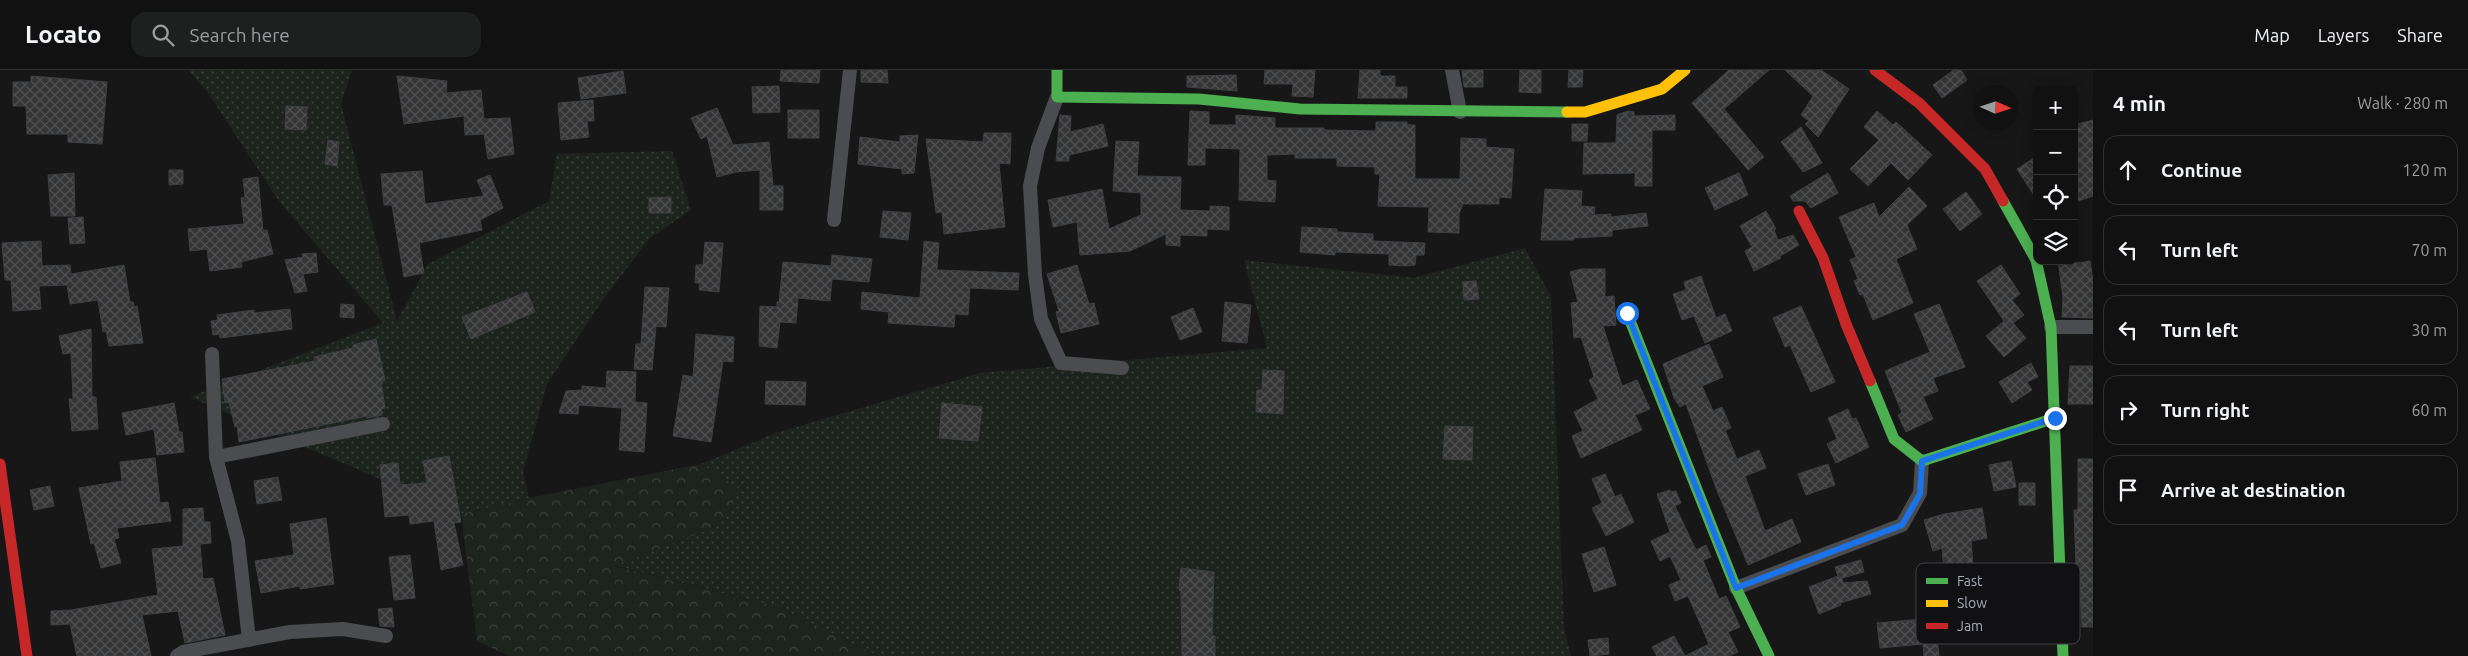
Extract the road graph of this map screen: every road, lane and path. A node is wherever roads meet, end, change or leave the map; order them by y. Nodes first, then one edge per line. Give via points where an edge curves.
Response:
1 (850, 70) edge
2 (1057, 70) edge
3 (1452, 70) edge
4 (1685, 70) edge
5 (1875, 70) edge
6 (1057, 98) junction
7 (1460, 112) junction
8 (1799, 211) dead end
9 (834, 220) dead end
10 (1627, 313) dead end
11 (2051, 327) junction
12 (2093, 327) edge
13 (212, 354) dead end
14 (1122, 368) dead end
15 (2055, 418) junction
16 (383, 424) dead end
17 (216, 457) junction
18 (1922, 461) junction
19 (0, 464) edge
20 (2060, 563) edge
21 (1736, 588) junction
22 (386, 636) dead end
23 (249, 640) junction
24 (27, 656) edge
25 (177, 656) edge
26 (1769, 656) edge

1 - 9 street
2 - 6 street
3 - 7 street
4 - 7 street via 1662,88 1585,112
5 - 11 street via 1919,103 1985,169 2036,260
6 - 7 street via 1199,99 1300,109
6 - 14 street via 1038,148 1030,186 1041,319 1061,363
8 - 18 street via 1823,258 1846,324 1894,439
10 - 21 street
11 - 12 street
11 - 15 street
13 - 17 street
15 - 18 street
15 - 20 street
16 - 17 street
17 - 23 street via 238,541
18 - 21 street via 1920,494 1902,525
19 - 24 street
21 - 26 street
22 - 23 street via 342,629 290,632
23 - 25 street via 183,652

